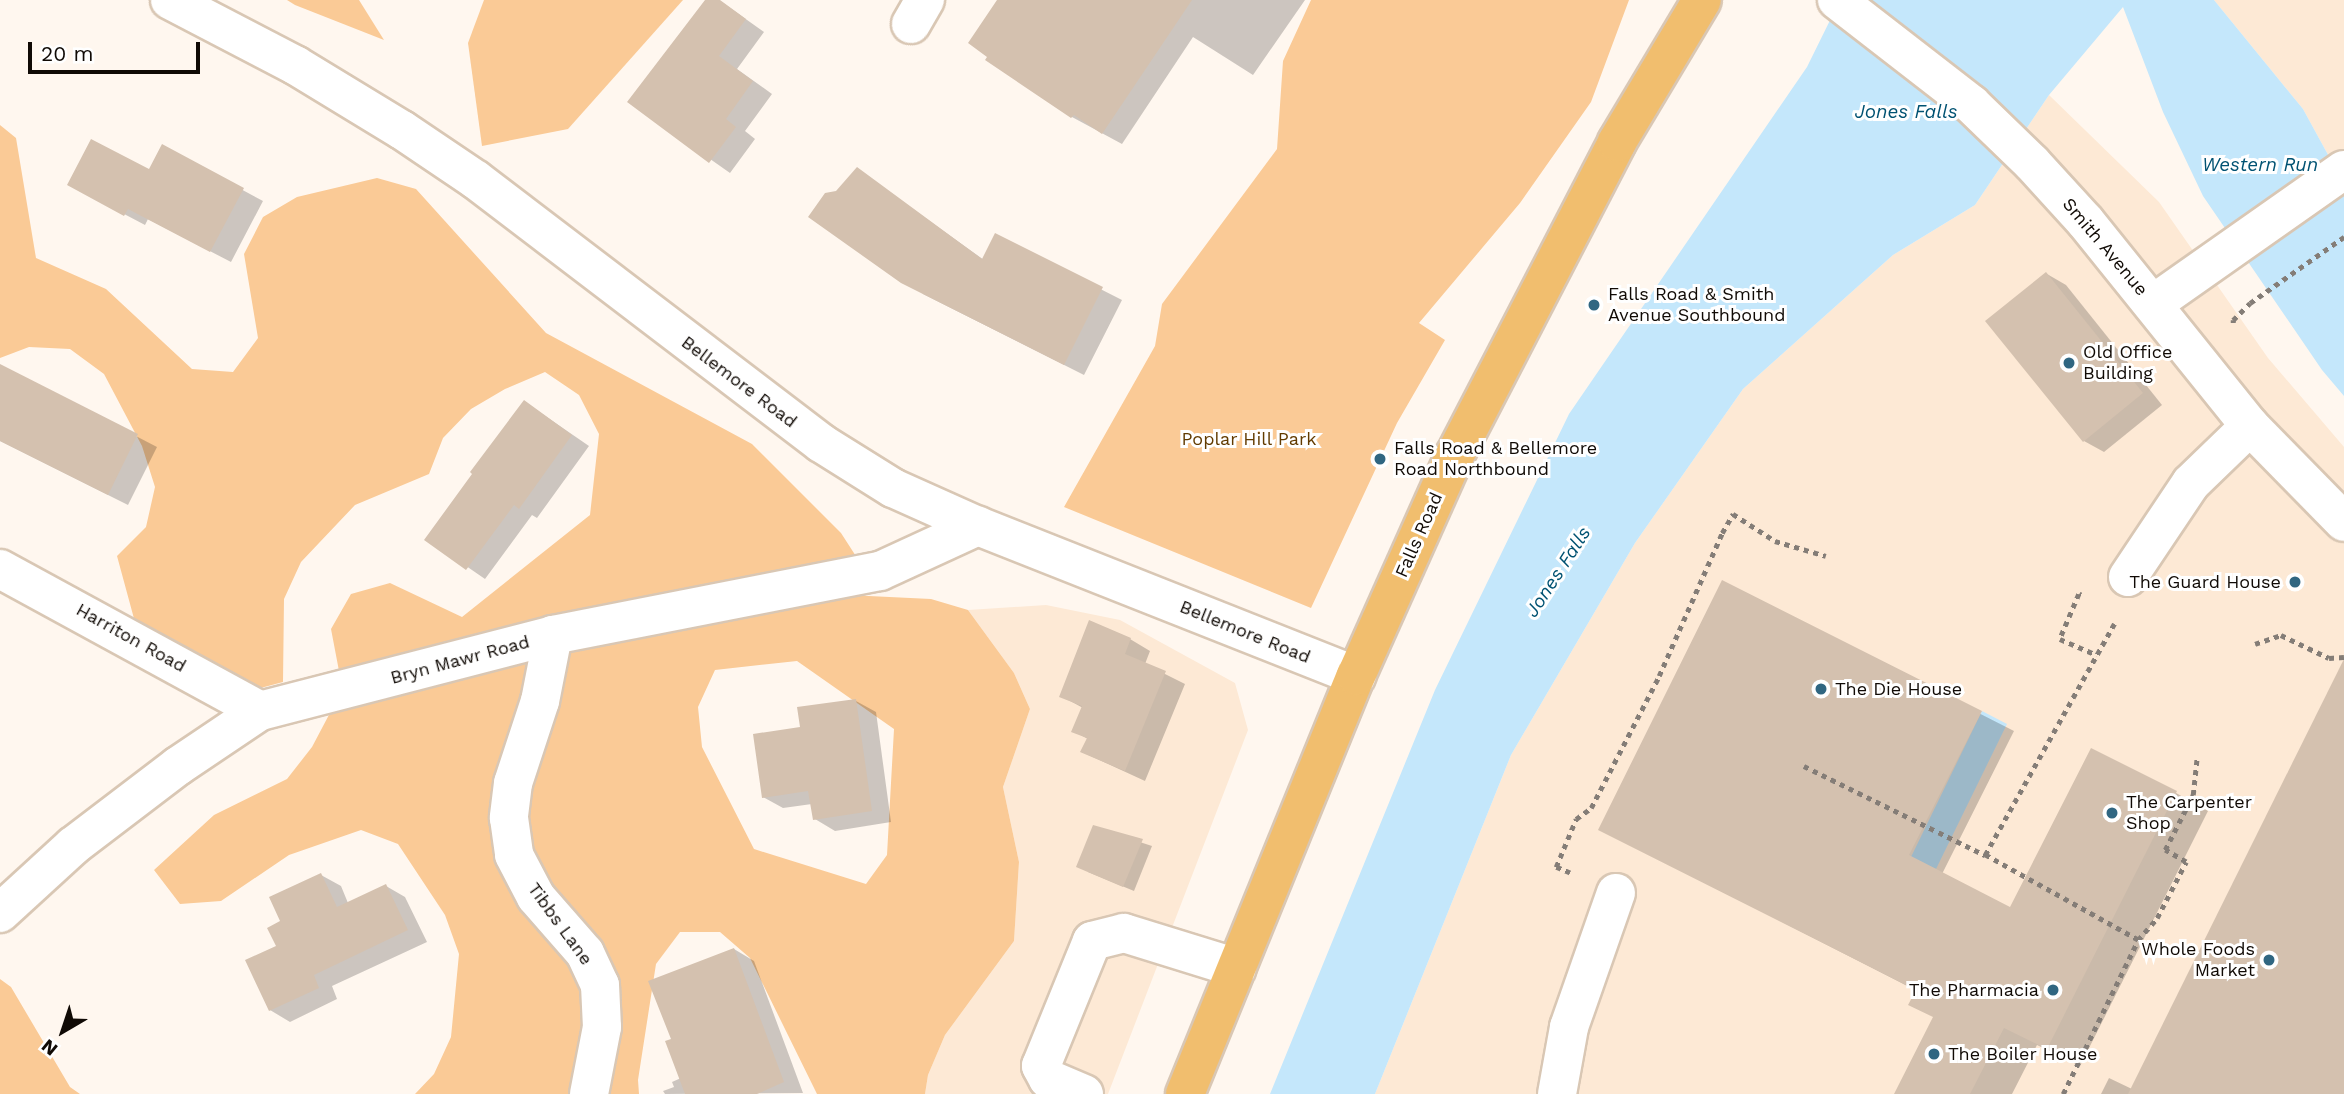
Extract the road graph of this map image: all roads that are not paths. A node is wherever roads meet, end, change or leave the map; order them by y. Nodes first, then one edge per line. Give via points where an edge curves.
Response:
1 (170, 0) edge
2 (1702, 0) edge
3 (1837, 0) edge
4 (2344, 170) edge
5 (2153, 304) junction
6 (2250, 426) junction
7 (2344, 522) edge
8 (978, 526) junction
9 (0, 569) edge
10 (2129, 577) dead end
11 (553, 635) junction
12 (1356, 676) junction
13 (260, 711) junction
14 (1616, 893) road end
15 (0, 913) edge
16 (1237, 968) junction
17 (589, 1094) edge
18 (1084, 1094) edge
19 (1185, 1094) edge
20 (1557, 1094) edge

1 - 8 street, Bellemore Road via 295,65 402,130 476,180 821,443 893,488
2 - 12 main road, Falls Road via 1617,142 1461,443
3 - 5 street, Smith Avenue via 1971,104 2085,221
4 - 5 street
5 - 6 street, Smith Avenue
6 - 7 street, Smith Avenue
6 - 10 street via 2191,482
8 - 11 street, Bryn Mawr Road via 880,571
8 - 12 street, Bellemore Road
9 - 13 street, Harriton Road
11 - 13 street, Bryn Mawr Road
11 - 17 street, Tibbs Lane via 540,701 513,783 509,818 514,855 536,897 585,953 600,985 601,1027
12 - 16 main road, Falls Road
13 - 15 street, Bryn Mawr Road via 84,838
14 - 20 street via 1569,1027
16 - 18 street via 1124,933 1092,941 1041,1066 1048,1079
16 - 19 main road, Falls Road

